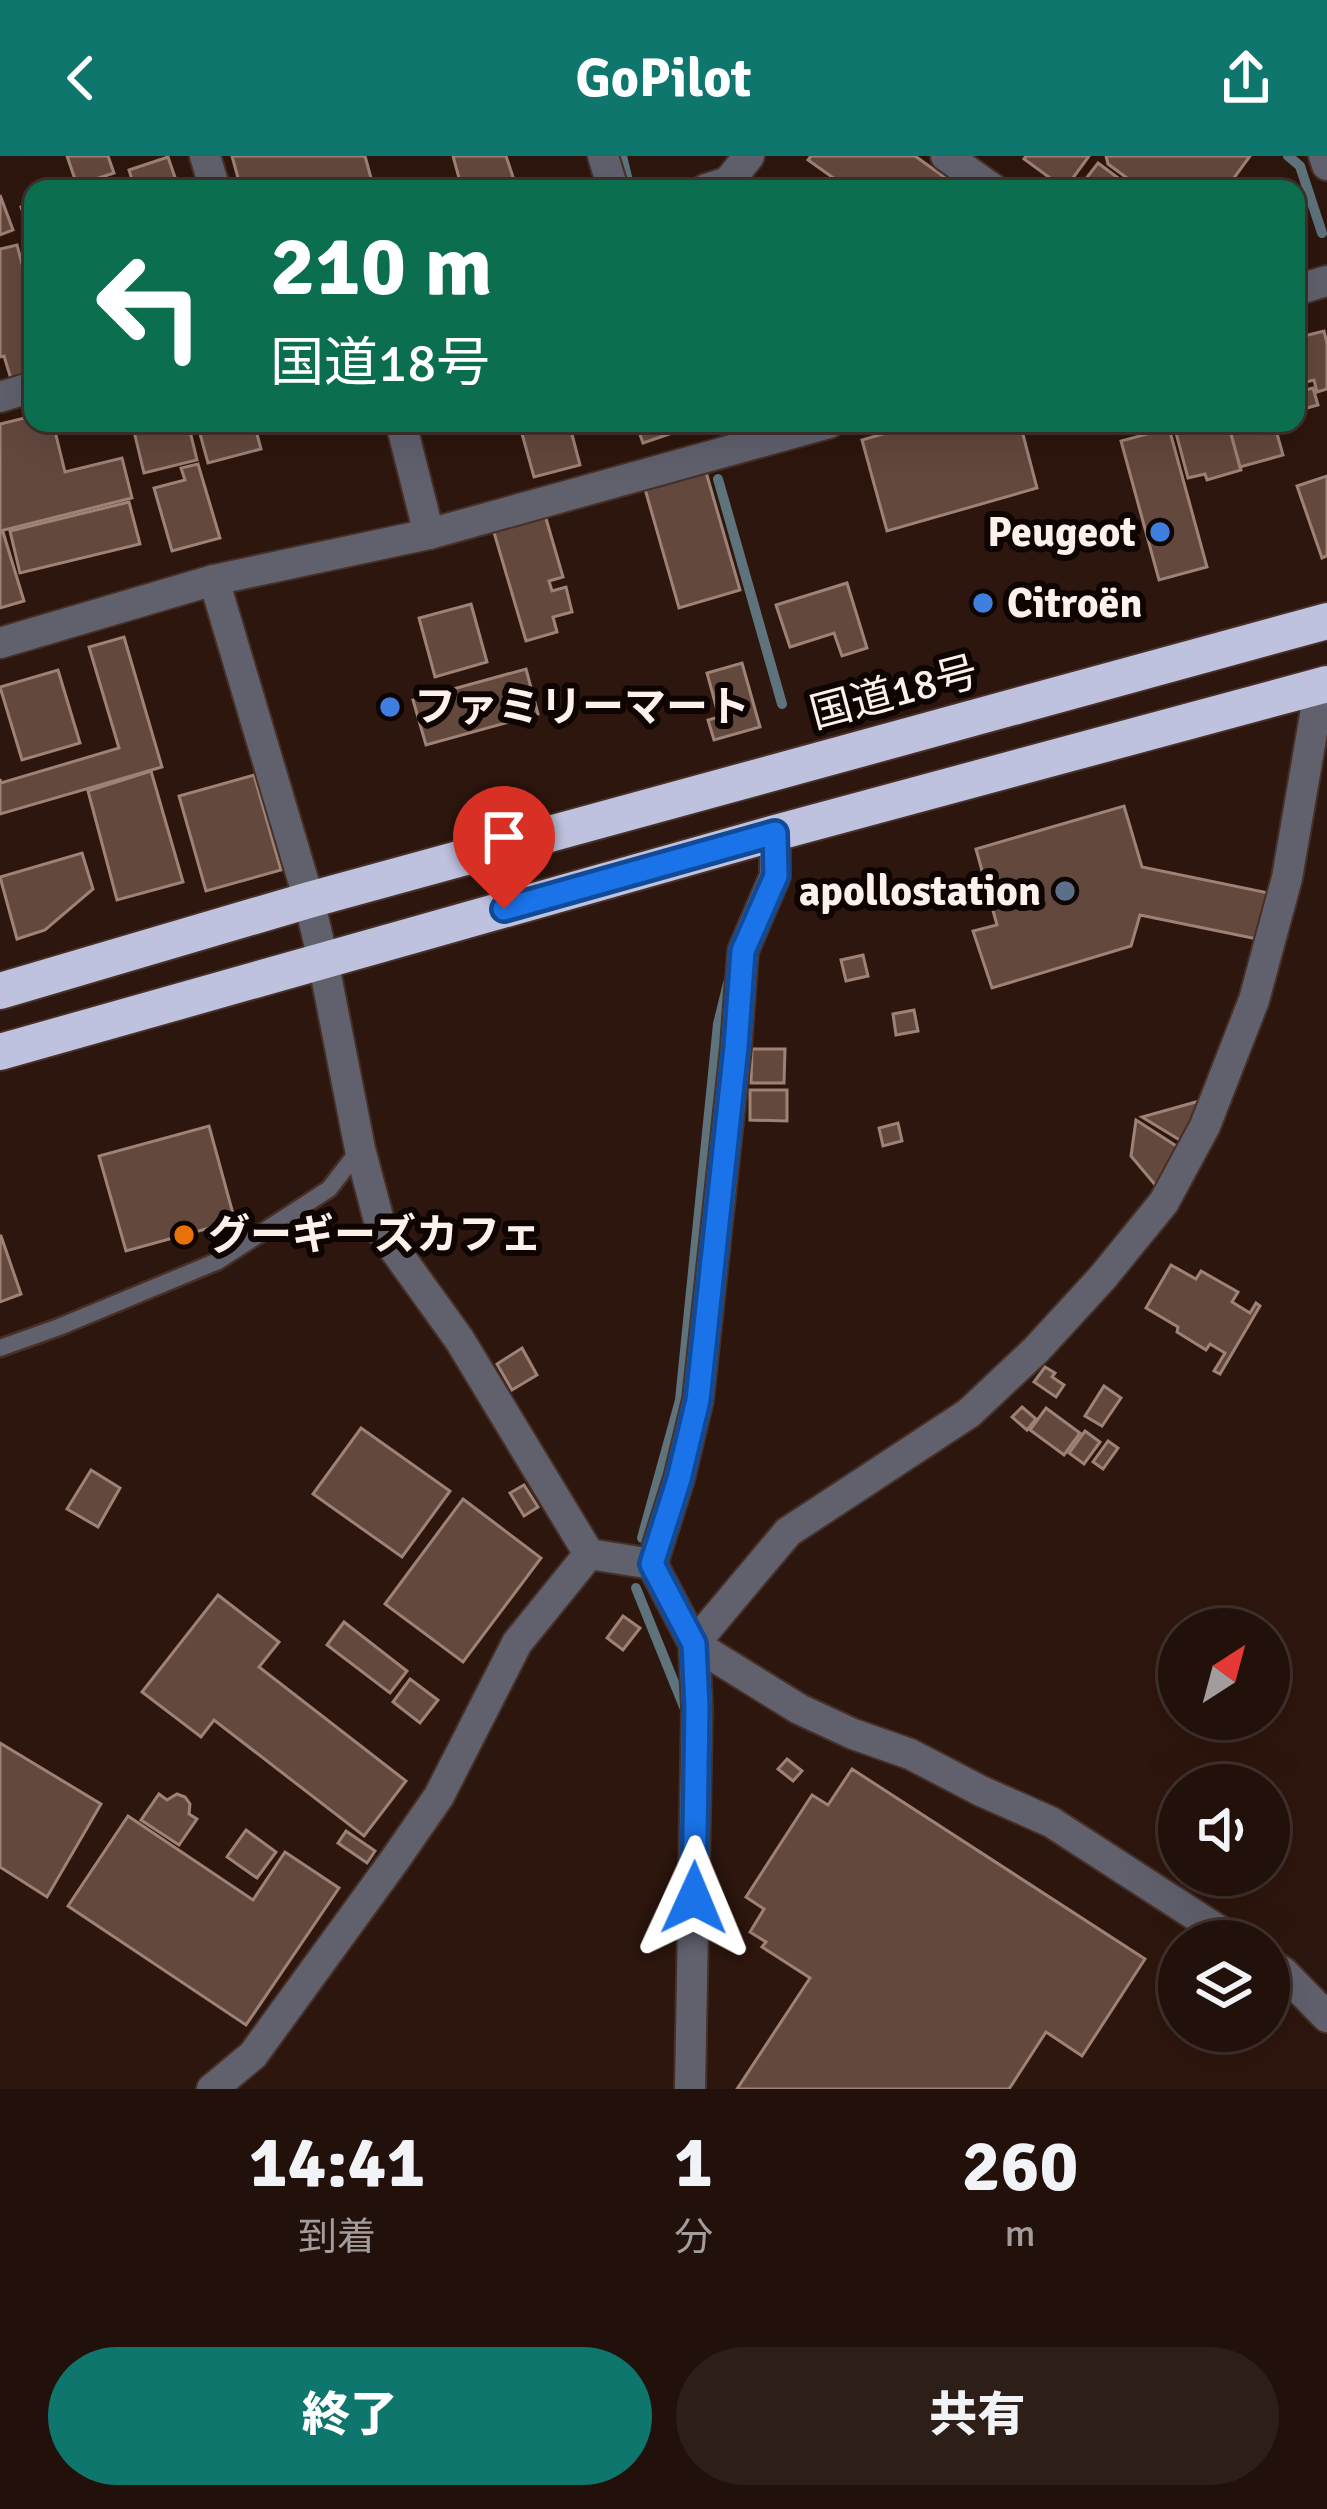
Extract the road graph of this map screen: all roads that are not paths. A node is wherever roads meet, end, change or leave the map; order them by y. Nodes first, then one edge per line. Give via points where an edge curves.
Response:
1 (749, 156) edge
2 (946, 156) edge
3 (730, 180) edge
4 (980, 180) edge
5 (403, 432) edge
6 (796, 432) edge
7 (428, 533) junction
8 (214, 580) junction
9 (1327, 621) edge
10 (0, 643) edge
11 (1323, 685) edge
12 (775, 833) junction
13 (308, 900) junction
14 (323, 960) junction
15 (0, 991) edge
16 (0, 1052) edge
17 (360, 1149) junction
18 (0, 1348) edge
19 (589, 1554) junction
20 (652, 1564) junction
21 (694, 1644) junction
22 (1203, 1920) edge
23 (1290, 1979) edge
24 (1327, 2017) edge
25 (212, 2089) edge
26 (690, 2089) edge

1 - 3 street
2 - 4 street
5 - 7 street
6 - 7 street
7 - 8 street
8 - 10 street
8 - 13 street
9 - 13 highway, 国道18号
11 - 12 highway
11 - 21 street via 1287,878 1254,1000 1165,1202 969,1413 788,1532
12 - 14 highway
12 - 20 street via 776,876 743,951 698,1400
13 - 14 street
13 - 15 highway, 国道18号
14 - 16 highway
14 - 17 street
17 - 18 lane via 329,1189 218,1261
17 - 19 street via 382,1232
19 - 20 street
19 - 25 street via 517,1643 439,1796 394,1861 253,2055
20 - 21 street
21 - 22 street via 799,1709 1051,1822
21 - 26 street
23 - 24 street

